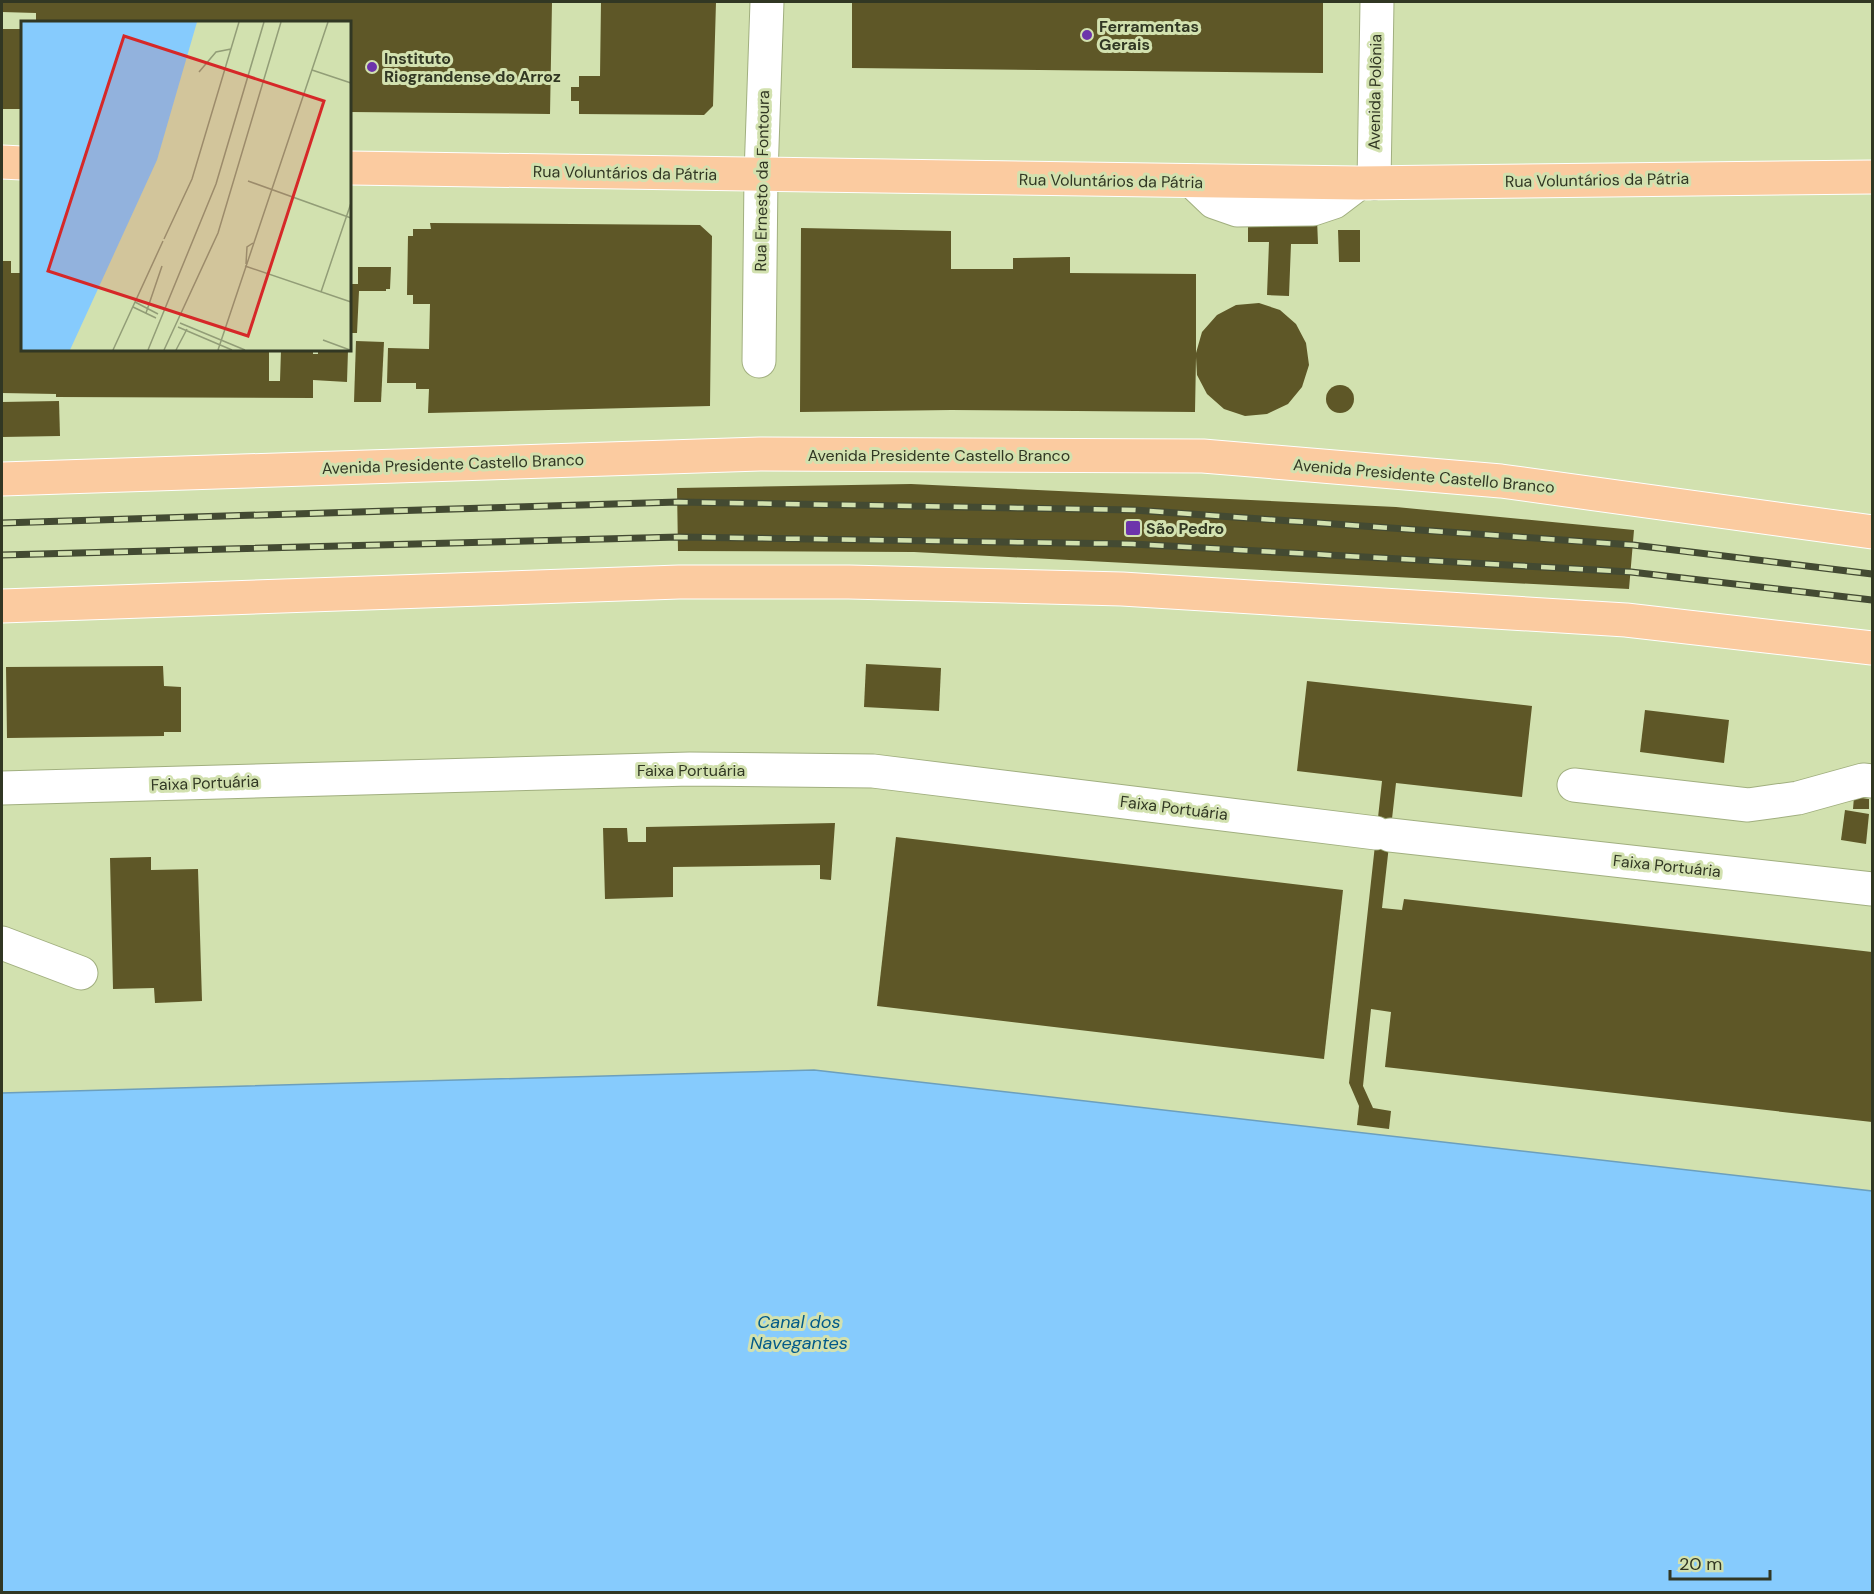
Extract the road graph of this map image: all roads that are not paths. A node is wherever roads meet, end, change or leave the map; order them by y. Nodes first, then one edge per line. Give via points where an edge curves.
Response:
1 (767, 2) edge
2 (1377, 2) edge
3 (2, 162) edge
4 (21, 163) edge
5 (351, 168) edge
6 (760, 175) junction
7 (1872, 177) edge
8 (1366, 183) junction
9 (759, 361) dead end
10 (2, 479) edge
11 (1872, 532) edge
12 (2, 606) edge
13 (1866, 647) edge
14 (1872, 780) edge
15 (1574, 785) dead end
16 (2, 788) edge
17 (1872, 889) edge
18 (2, 943) edge
19 (81, 973) dead end

1 - 6 street, Rua Ernesto da Fontoura
2 - 8 street, Avenida Polônia
3 - 4 main road
5 - 6 main road, Rua Voluntários da Pátria
6 - 8 main road, Rua Voluntários da Pátria
6 - 9 street, Rua Ernesto da Fontoura
7 - 8 main road, Rua Voluntários da Pátria
10 - 11 main road, Avenida Presidente Castello Branco via 760,454 1203,456 1501,481
12 - 13 main road via 667,582 849,582 1122,589 1603,618
14 - 15 street via 1798,798 1748,805
16 - 17 street, Faixa Portuária via 690,769 873,771
18 - 19 street

